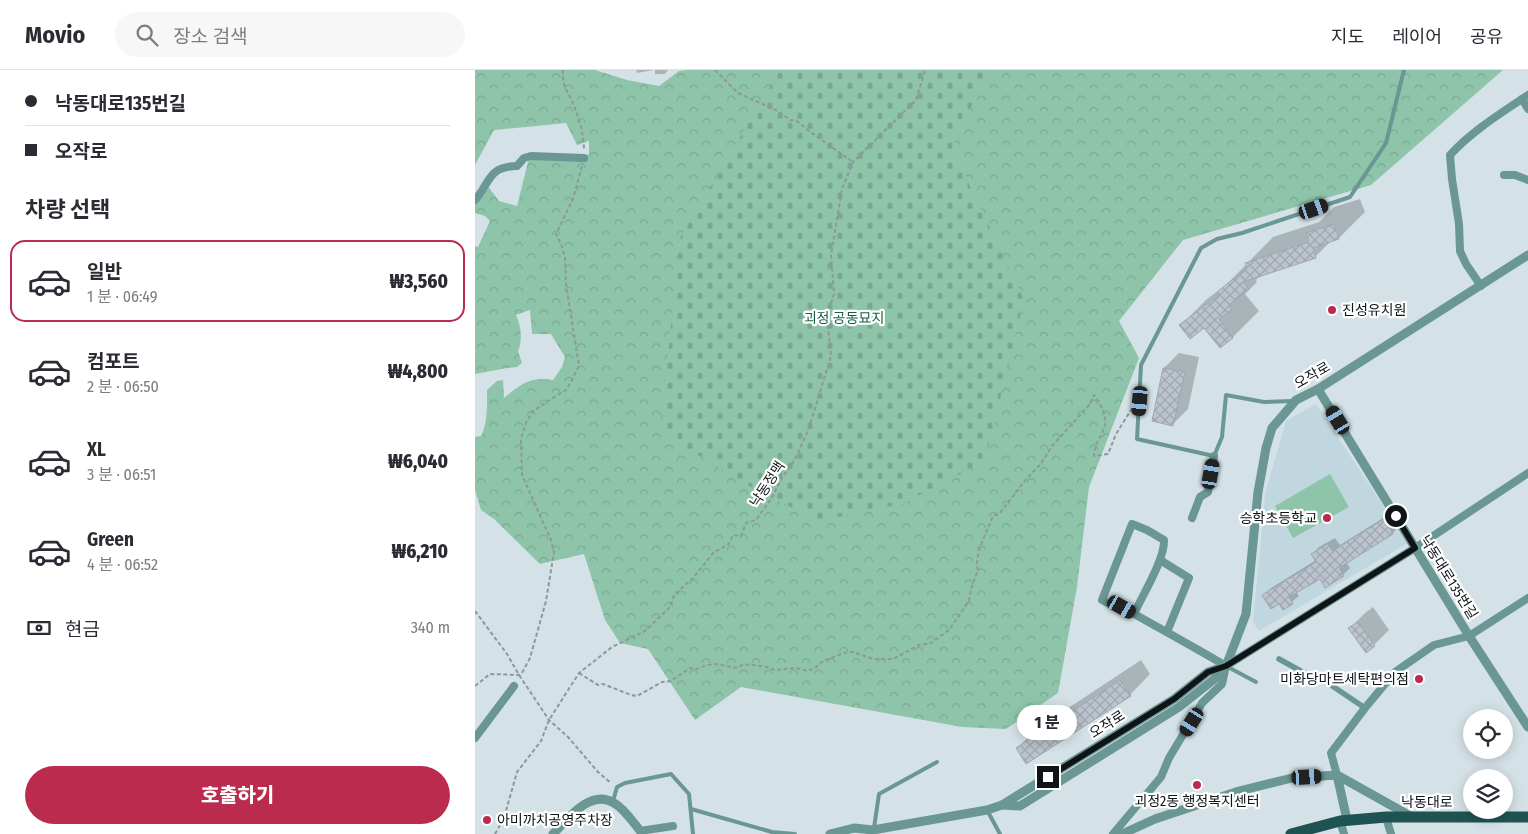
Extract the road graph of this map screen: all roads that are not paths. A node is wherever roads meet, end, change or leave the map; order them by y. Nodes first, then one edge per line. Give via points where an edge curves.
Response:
1 (1404, 70) edge
2 (1525, 97) edge
3 (1528, 109) edge
4 (584, 158) road end
5 (1504, 174) dead end
6 (1526, 177) edge
7 (475, 200) edge
8 (1528, 255) edge
9 (1481, 286) junction
10 (1318, 389) junction
11 (1296, 400) junction
12 (1215, 456) junction
13 (1528, 472) edge
14 (1192, 518) dead end
15 (1415, 548) junction
16 (1160, 560) junction
17 (1528, 598) edge
18 (1134, 614) junction
19 (1167, 632) junction
20 (1469, 636) junction
21 (1279, 659) dead end
22 (1226, 666) junction
23 (1256, 682) dead end
24 (1365, 708) junction
25 (1528, 728) edge
26 (475, 732) edge
27 (475, 738) edge
28 (937, 762) dead end
29 (1337, 775) junction
30 (613, 802) junction
31 (691, 809) junction
32 (987, 810) junction
33 (1386, 817) junction
34 (1528, 817) edge
35 (1412, 818) junction
36 (1343, 821) junction
37 (673, 826) dead end
38 (1320, 830) edge
39 (641, 832) edge
40 (870, 833) edge
41 (553, 834) edge
42 (693, 834) edge
43 (795, 834) edge
44 (830, 834) edge
45 (1000, 834) edge
46 (1113, 834) edge
47 (1122, 834) edge
48 (1291, 834) edge
49 (1344, 834) edge
50 (1391, 834) edge

1 - 12 lane via 1386,143 1349,197 1217,239 1201,248 1141,364 1137,439
2 - 3 street
2 - 9 street via 1450,155 1460,251
4 - 7 street via 524,158 517,166 496,171 490,176
5 - 6 street
8 - 9 street, 오작로
9 - 10 street, 오작로
10 - 11 street, 오작로
10 - 15 street, 낙동대로135번길
11 - 12 lane via 1263,402 1225,396 1222,437
11 - 22 street, 오작로 via 1272,428 1266,448 1247,614
12 - 14 street via 1208,492 1200,497
13 - 15 street
15 - 20 street, 낙동대로135번길
15 - 22 street
16 - 18 street
16 - 18 street via 1164,540 1132,524 1101,600
16 - 19 street via 1189,578
17 - 20 street
18 - 19 street
19 - 22 street
20 - 24 street via 1434,646 1395,672
20 - 25 street, 낙동대로135번길
21 - 24 street via 1317,680 1319,677
22 - 23 lane
22 - 32 street, 오작로 via 1208,672 1174,699 1002,805
22 - 46 street via 1222,684 1202,702 1161,777
24 - 29 street via 1331,753
26 - 27 street via 511,685
28 - 40 lane via 879,794
29 - 35 street
29 - 36 street
29 - 47 street via 1292,778 1239,791 1155,819
30 - 31 lane via 617,787 625,783 671,774 689,794
30 - 39 street
30 - 41 street via 593,800
31 - 42 lane
31 - 43 lane via 772,832
32 - 40 street, 오작로
32 - 45 lane
33 - 35 main road, 낙동대로
33 - 36 main road, 낙동대로
33 - 50 street, 낙동대로
34 - 35 main road, 낙동대로
36 - 38 main road, 낙동대로
36 - 49 street
37 - 39 street
38 - 48 main road, 낙동대로
40 - 44 street, 오작로 via 854,828

